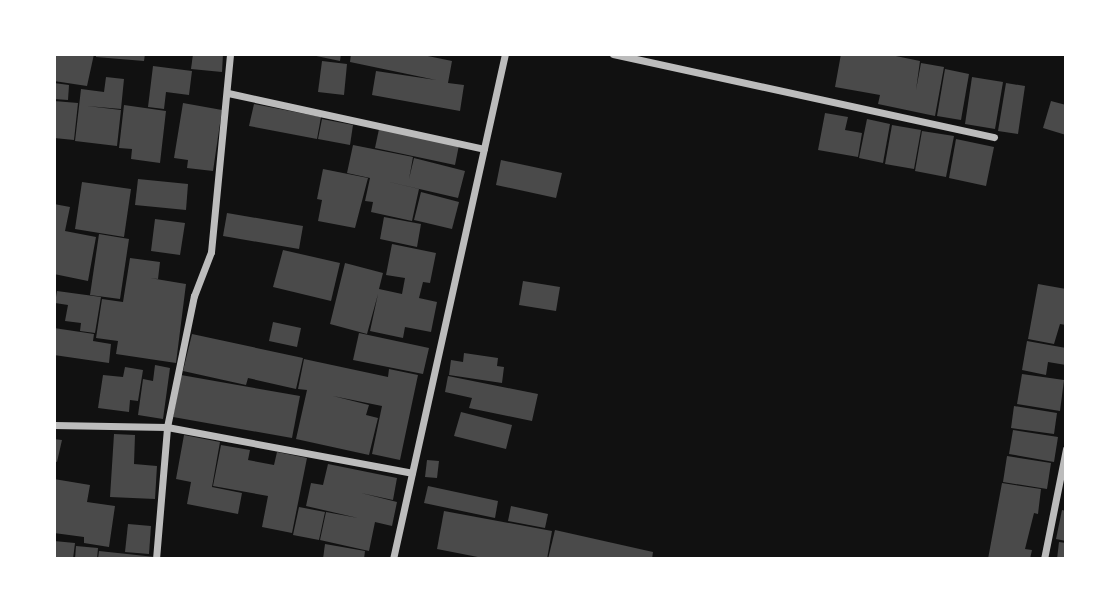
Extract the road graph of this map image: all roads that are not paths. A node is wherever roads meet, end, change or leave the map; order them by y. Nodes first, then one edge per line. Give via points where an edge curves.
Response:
1 (230, 54) edge
2 (505, 54) edge
3 (613, 54) edge
4 (228, 93) junction
5 (994, 137) dead end
6 (484, 149) junction
7 (54, 425) edge
8 (167, 427) junction
9 (1066, 449) edge
10 (1065, 461) edge
11 (412, 473) junction
12 (156, 559) edge
13 (393, 559) edge
14 (1044, 559) edge

1 - 4 street
2 - 6 street
3 - 5 street
4 - 6 street
4 - 8 street via 211,252 194,296
6 - 11 street
7 - 8 street
8 - 11 street
8 - 12 street
9 - 10 street
10 - 14 street
11 - 13 street

